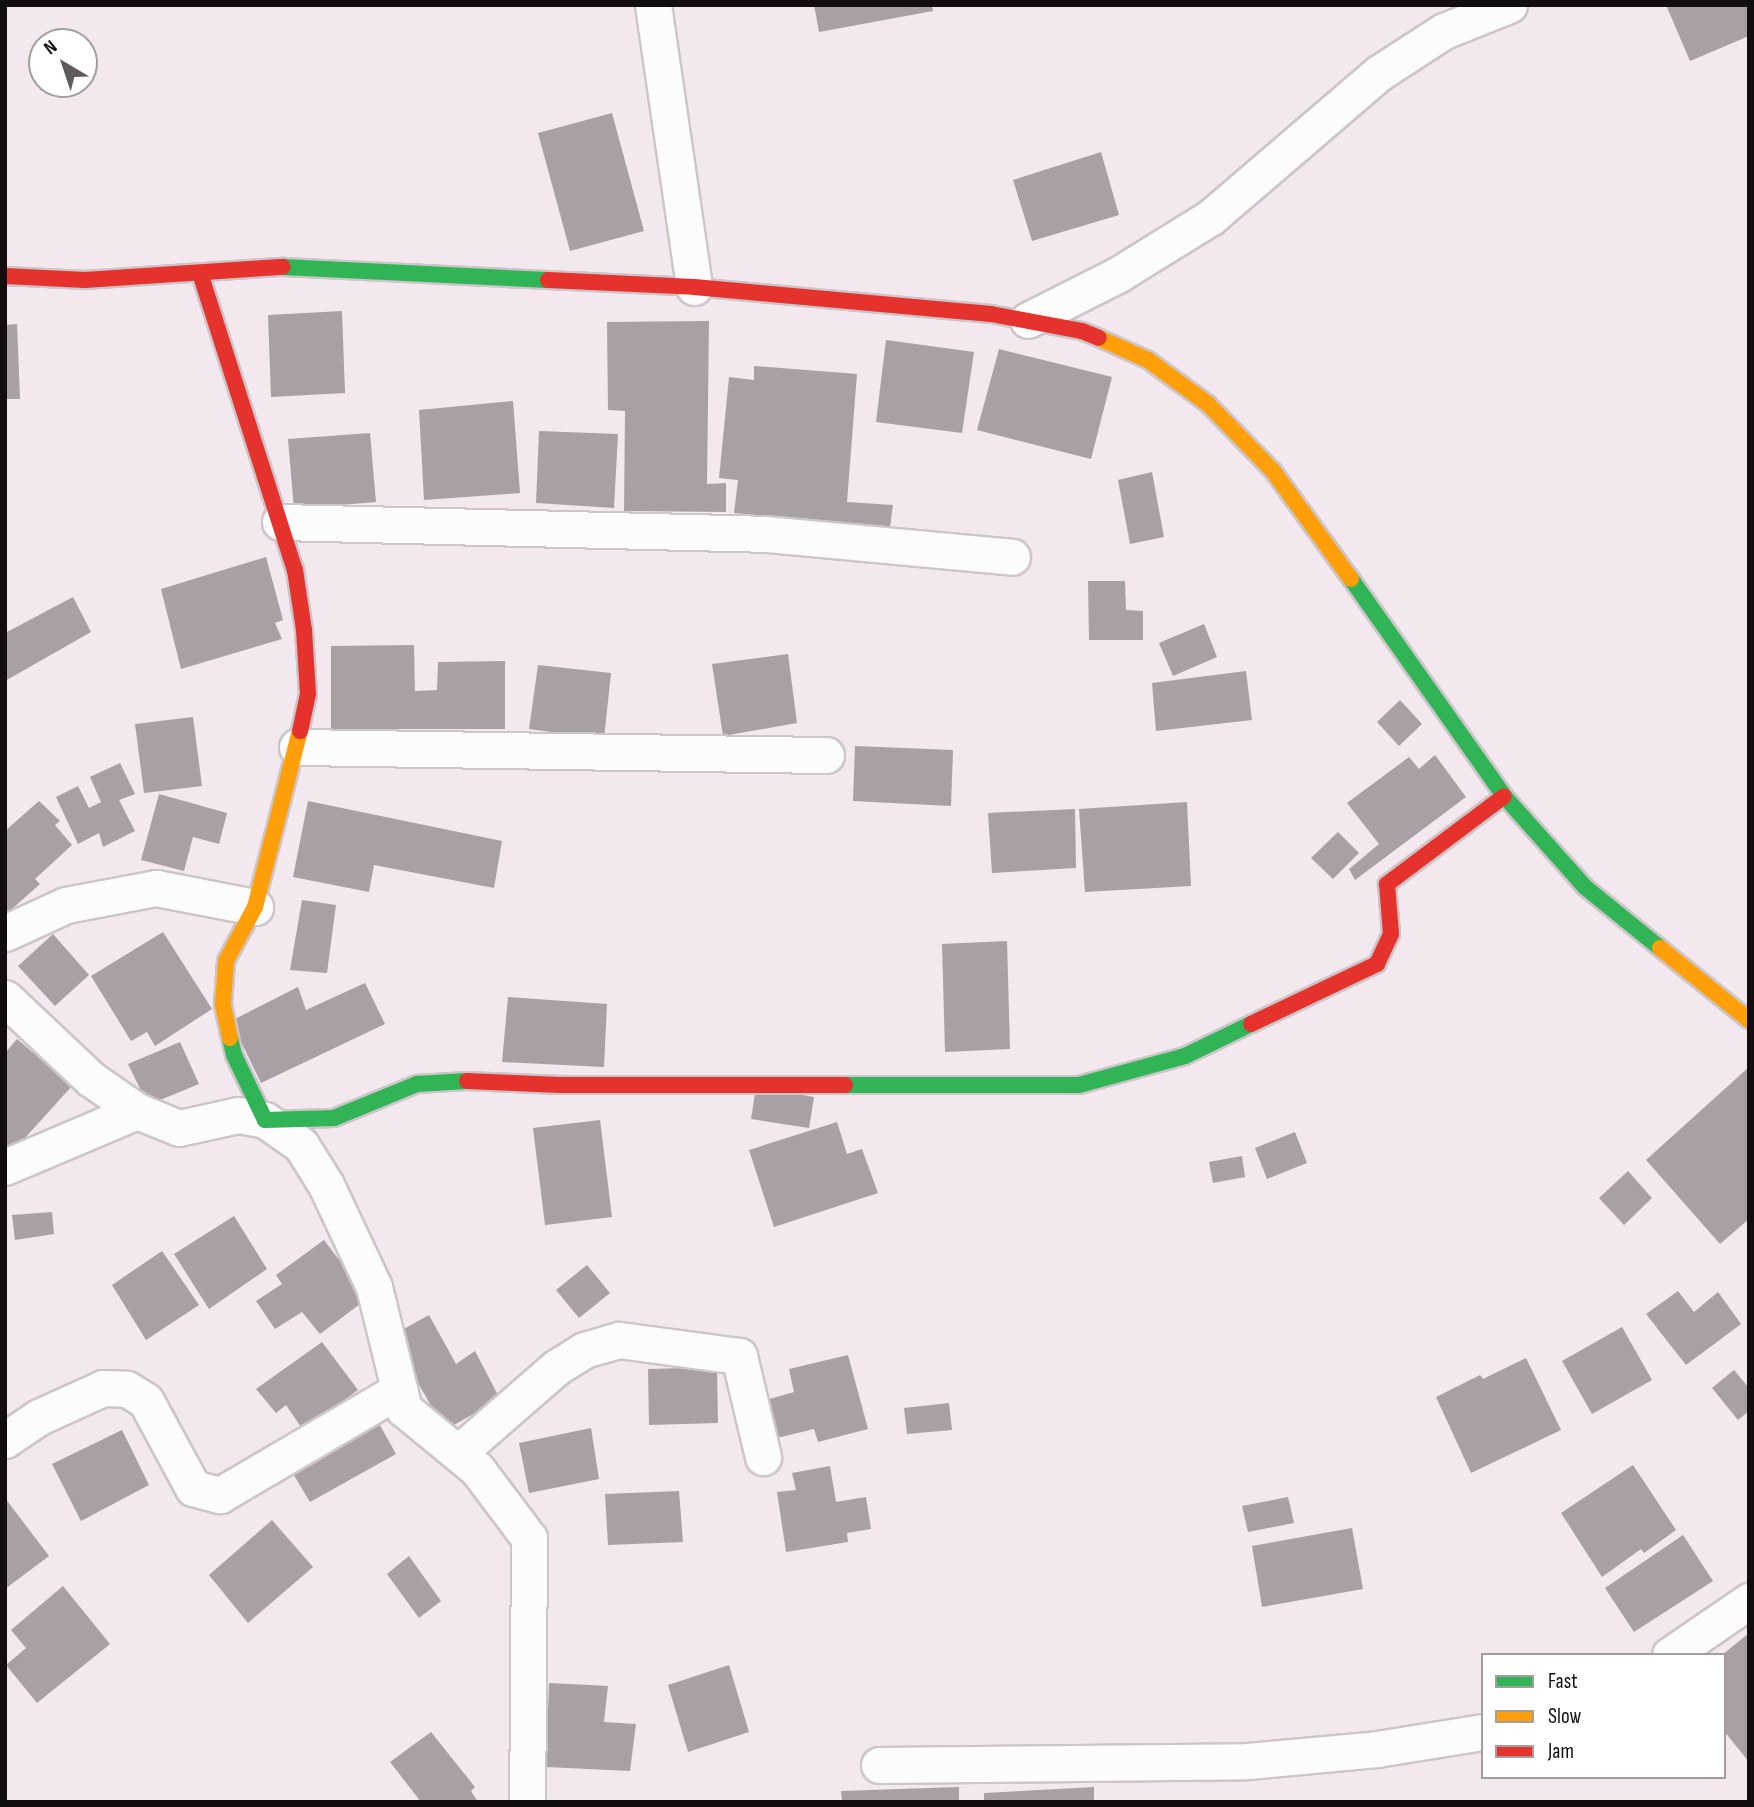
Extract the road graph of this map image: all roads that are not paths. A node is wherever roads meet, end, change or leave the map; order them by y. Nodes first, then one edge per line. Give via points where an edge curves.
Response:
1 (653, 5) edge
2 (1509, 5) edge
3 (200, 273) junction
4 (5, 276) edge
5 (694, 287) junction
6 (1028, 320) junction
7 (280, 522) junction
8 (1012, 557) dead end
9 (297, 747) junction
10 (825, 755) dead end
11 (1504, 796) junction
12 (255, 907) junction
13 (5, 933) edge
14 (5, 998) edge
15 (1749, 1020) edge
16 (137, 1111) junction
17 (265, 1120) junction
18 (5, 1167) edge
19 (399, 1390) junction
20 (5, 1440) edge
21 (458, 1453) junction
22 (764, 1457) dead end
23 (1749, 1601) edge
24 (1673, 1653) edge
25 (1481, 1731) edge
26 (879, 1765) dead end
27 (527, 1802) edge

1 - 5 street
2 - 6 street via 1444,31 1379,73 1211,217 1119,274
3 - 4 street via 85,280
3 - 5 street via 286,267
3 - 7 street
5 - 6 street
6 - 11 street via 1082,331 1148,360 1208,404 1273,471
7 - 8 street via 766,534
7 - 9 street via 295,570 304,630 308,694
9 - 10 street
9 - 12 street
11 - 15 street via 1586,887
11 - 17 street via 1387,884 1391,934 1377,964 1185,1056 1079,1085 560,1085 475,1080 417,1084 334,1118
12 - 13 street via 156,888 66,905
12 - 17 street via 226,961 223,1004 234,1055
14 - 16 street via 91,1079
16 - 17 street via 179,1128 238,1115
16 - 18 street
17 - 19 street via 301,1145 326,1185 374,1287
19 - 20 street via 220,1495 193,1488 146,1401 127,1389 103,1388 39,1417
19 - 21 street via 404,1409
21 - 22 street via 557,1367 584,1350 619,1340 739,1356
21 - 27 street via 477,1469 529,1538
23 - 24 street
25 - 26 street via 1377,1749 1248,1761

